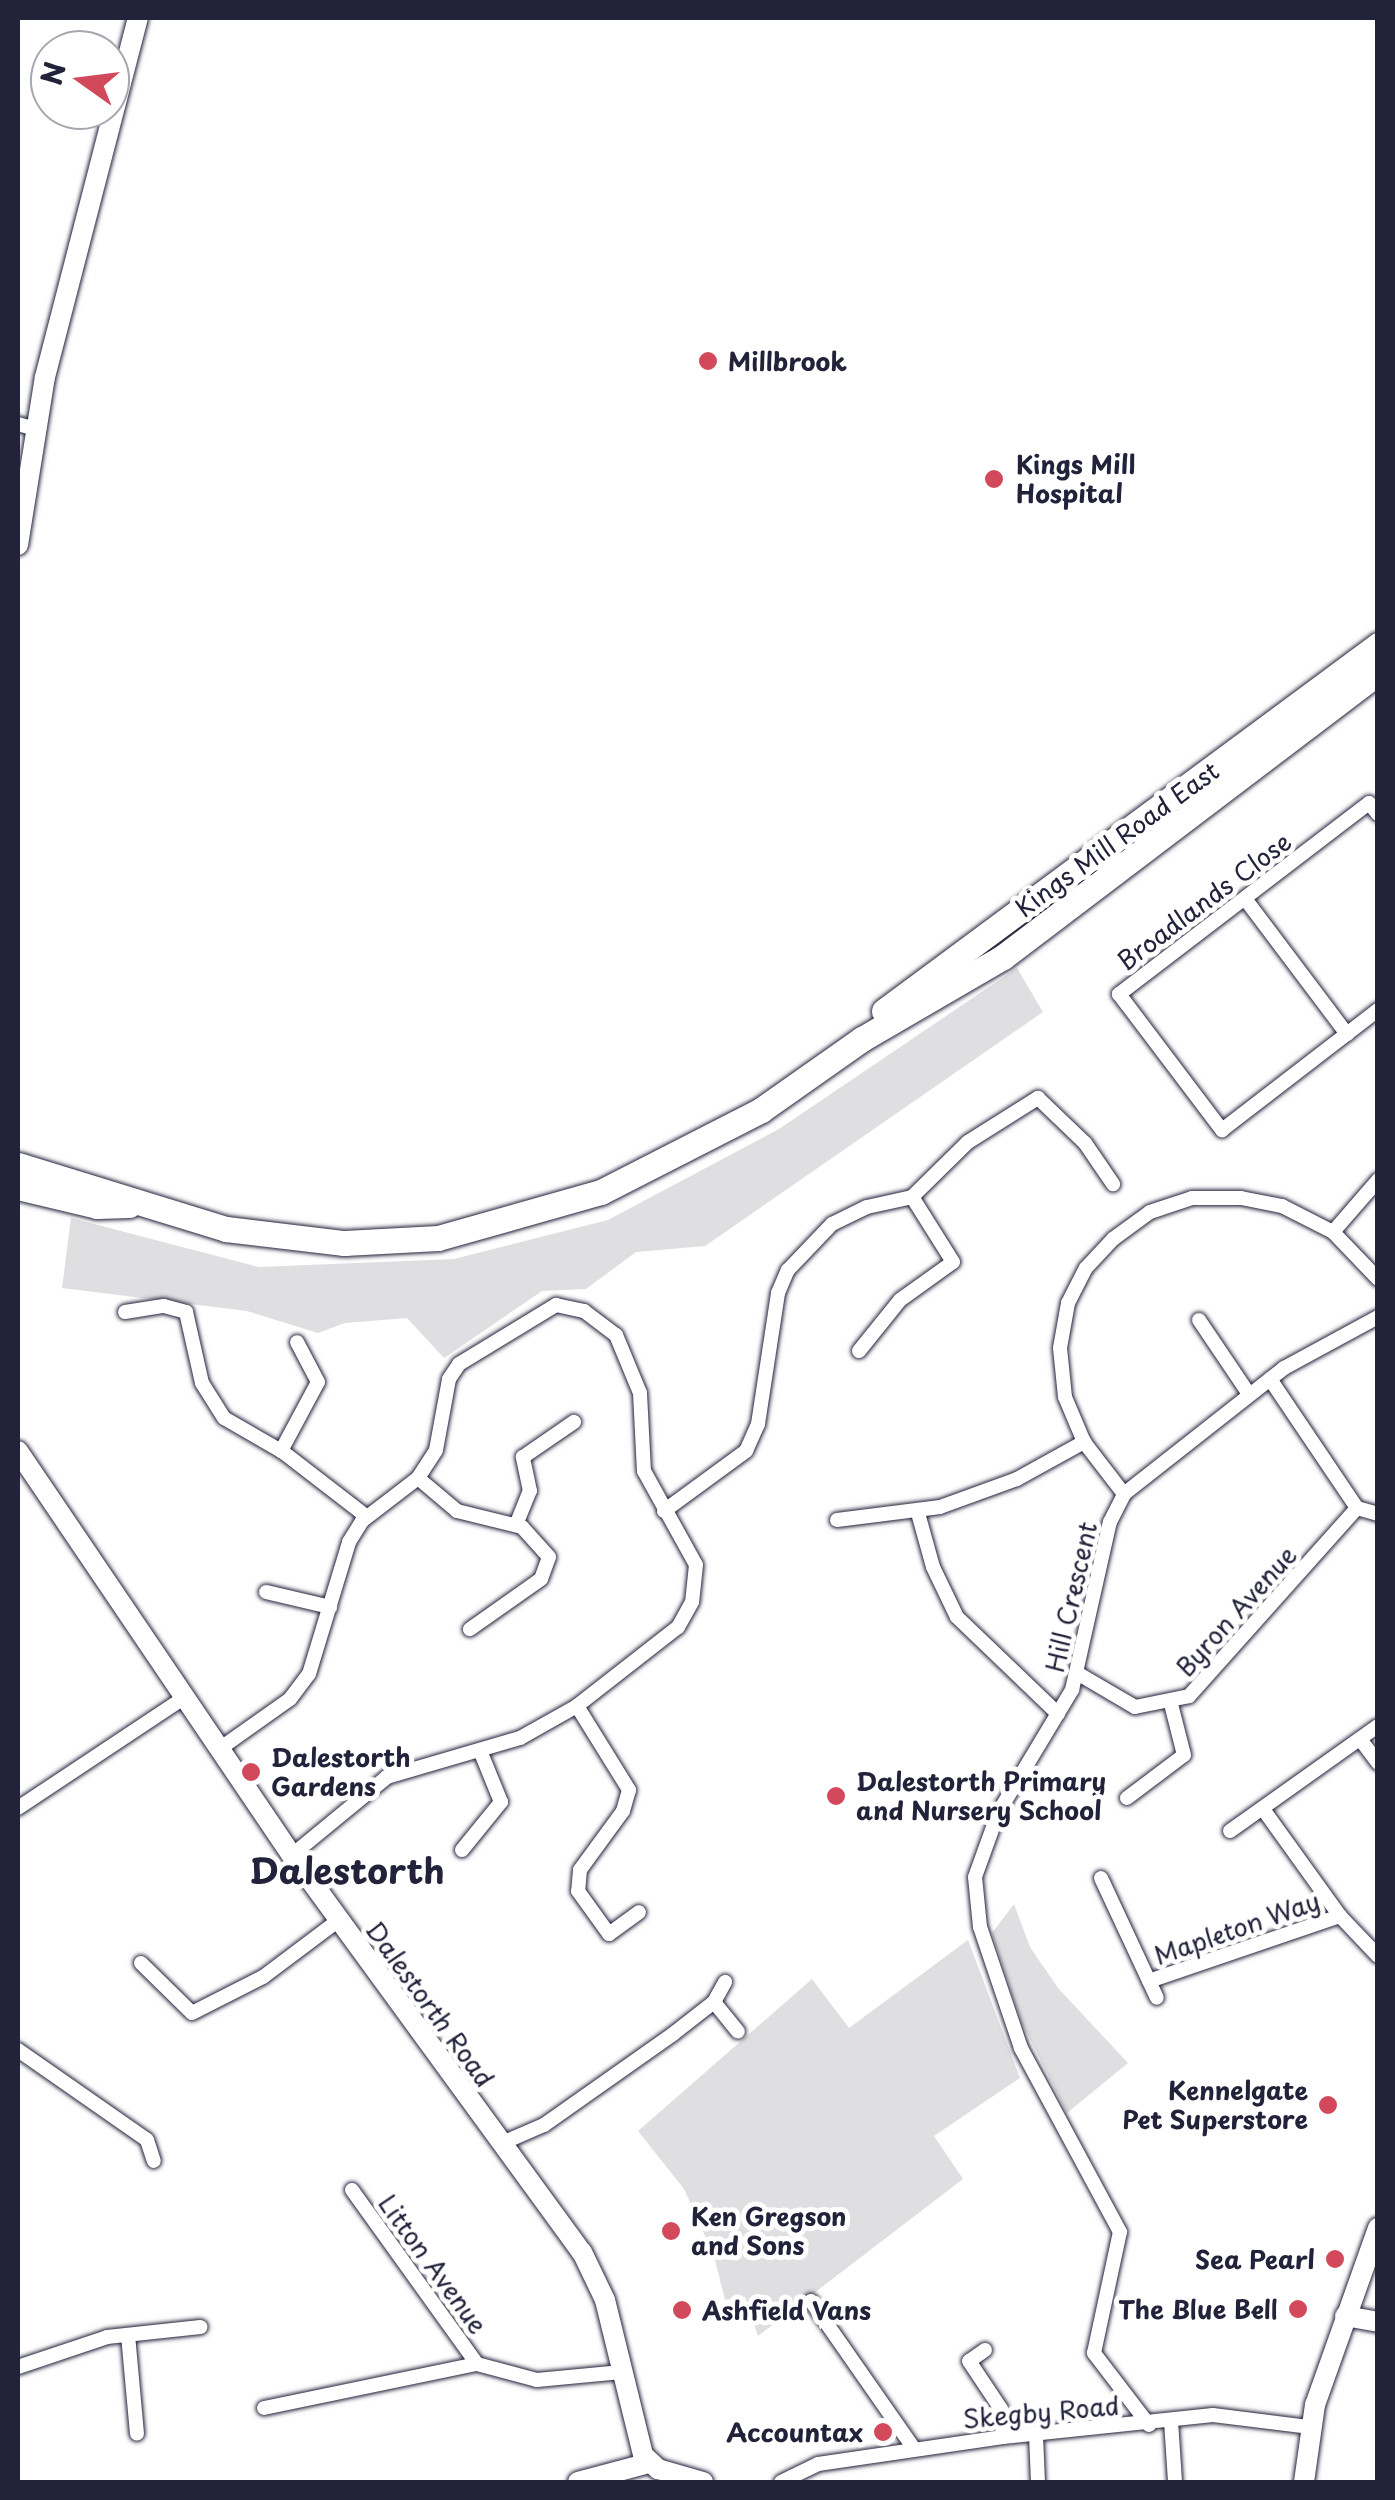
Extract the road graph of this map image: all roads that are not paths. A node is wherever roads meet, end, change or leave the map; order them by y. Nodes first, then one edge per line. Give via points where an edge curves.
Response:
1 (138, 18) edge
2 (27, 426) edge
3 (18, 546) edge
4 (1378, 644) edge
5 (1378, 672) edge
6 (1373, 808) edge
7 (1246, 900) junction
8 (1378, 1010) edge
9 (1347, 1034) junction
10 (862, 1039) junction
11 (18, 1165) edge
12 (1377, 1180) edge
13 (1113, 1184) dead end
14 (18, 1187) edge
15 (912, 1197) junction
16 (134, 1205) junction
17 (1332, 1232) junction
18 (1378, 1278) edge
19 (125, 1312) dead end
20 (1378, 1317) edge
21 (1199, 1320) dead end
22 (298, 1342) dead end
23 (859, 1351) dead end
24 (1270, 1379) junction
25 (1249, 1394) junction
26 (574, 1422) dead end
27 (1084, 1442) junction
28 (18, 1451) edge
29 (280, 1451) junction
30 (418, 1478) junction
31 (1124, 1494) junction
32 (1357, 1508) junction
33 (664, 1511) junction
34 (918, 1513) junction
35 (1378, 1514) edge
36 (367, 1517) junction
37 (837, 1520) dead end
38 (516, 1525) junction
39 (266, 1592) dead end
40 (330, 1608) junction
41 (470, 1629) dead end
42 (1077, 1673) junction
43 (182, 1699) junction
44 (1172, 1704) junction
45 (576, 1706) junction
46 (1058, 1714) junction
47 (1378, 1726) edge
48 (1360, 1739) junction
49 (218, 1750) junction
50 (481, 1753) junction
51 (1378, 1763) edge
52 (1127, 1798) dead end
53 (18, 1808) edge
54 (1263, 1809) junction
55 (1230, 1832) dead end
56 (462, 1850) dead end
57 (292, 1855) junction
58 (1101, 1878) dead end
59 (639, 1912) dead end
60 (1340, 1916) junction
61 (339, 1920) junction
62 (1378, 1956) edge
63 (140, 1963) dead end
64 (725, 1982) dead end
65 (1149, 1982) junction
66 (1157, 1998) dead end
67 (714, 2002) junction
68 (738, 2032) dead end
69 (18, 2050) edge
70 (500, 2144) junction
71 (154, 2161) dead end
72 (352, 2190) dead end
73 (1378, 2228) edge
74 (811, 2301) dead end
75 (1345, 2316) junction
76 (1378, 2322) edge
77 (200, 2327) dead end
78 (128, 2336) junction
79 (985, 2350) dead end
80 (477, 2364) junction
81 (18, 2367) edge
82 (622, 2372) junction
83 (264, 2408) dead end
84 (1171, 2421) junction
85 (1148, 2425) junction
86 (1310, 2427) junction
87 (137, 2434) dead end
88 (1036, 2435) junction
89 (1002, 2437) junction
90 (913, 2448) junction
91 (650, 2463) junction
92 (578, 2482) edge
93 (703, 2482) edge
94 (781, 2482) edge
95 (1038, 2482) edge
96 (1175, 2482) edge
97 (1304, 2482) edge

1 - 2 street
2 - 3 street
4 - 10 highway, Kings Mill Road East via 886,1010
5 - 10 highway, Kings Mill Road East via 1004,958
6 - 7 street, Broadlands Close
7 - 9 street
7 - 9 street, Broadlands Close via 1119,994 1222,1130
8 - 9 street, Broadlands Close
10 - 16 highway, Kings Mill Road East via 760,1110 660,1166 521,1219 438,1238 344,1243 226,1229
11 - 16 highway, Kings Mill Road East via 106,1189
12 - 17 street
13 - 15 street via 1086,1142 1038,1098 968,1142
14 - 16 highway, Kings Mill Road East via 97,1206
15 - 23 street via 953,1262 910,1291
15 - 33 street via 832,1224 788,1270 773,1313 753,1438 739,1460
17 - 18 street
17 - 27 street via 1282,1206 1192,1198 1150,1212 1113,1239 1086,1268 1068,1303 1060,1348 1066,1397
19 - 29 street via 164,1306 186,1312 208,1398 224,1418
20 - 24 street
21 - 25 street
22 - 29 street via 318,1382
24 - 25 street
24 - 32 street
25 - 31 street
26 - 38 street via 523,1457 530,1491
27 - 31 street
27 - 34 street via 1017,1479
28 - 43 street, Dalestorth Road
29 - 36 street
30 - 33 street via 436,1450 449,1379 459,1364 556,1305 584,1311 616,1334 632,1362 640,1393 639,1452
30 - 36 street
30 - 38 street via 457,1511
31 - 42 street, Hill Crescent via 1110,1522
32 - 35 street
32 - 44 street, Byron Avenue via 1234,1653
33 - 45 street via 696,1565 692,1602 678,1626
34 - 37 street
34 - 46 street via 932,1567 957,1617
36 - 40 street via 348,1542
38 - 41 street via 543,1545 547,1574
39 - 40 street
40 - 49 street via 309,1674 290,1699
42 - 44 street, Byron Avenue via 1134,1707
42 - 46 street, Hill Crescent
43 - 49 street, Dalestorth Road
43 - 53 street
44 - 52 street via 1184,1755
45 - 50 street
45 - 59 street via 629,1790 623,1812 580,1870 578,1891 609,1934
46 - 85 street, Hill Crescent via 982,1846 976,1907 1020,2048 1120,2232 1094,2353
47 - 48 street
48 - 51 street
48 - 54 street
49 - 57 street, Dalestorth Road
50 - 56 street via 501,1802
50 - 57 street via 387,1778
54 - 55 street
54 - 60 street
57 - 61 street, Dalestorth Road
58 - 65 street, Mapleton Way
60 - 62 street
60 - 65 street, Mapleton Way
61 - 63 street via 263,1977 192,2013
61 - 70 street, Dalestorth Road
64 - 67 street
65 - 66 street, Mapleton Way
67 - 68 street
67 - 70 street via 544,2125
69 - 71 street via 147,2140
70 - 82 street, Dalestorth Road via 582,2252 604,2300
72 - 80 street, Litton Avenue
73 - 75 street
74 - 90 street
75 - 76 street
75 - 86 street
77 - 78 street
78 - 81 street via 73,2345
78 - 87 street
79 - 89 street via 969,2361 1001,2409
80 - 82 street via 536,2380
80 - 83 street
82 - 91 street, Dalestorth Road
84 - 85 street, Skegby Road
84 - 86 street, Skegby Road via 1213,2415
84 - 96 street
85 - 88 street, Skegby Road
86 - 97 street
88 - 89 street, Skegby Road
88 - 95 street
89 - 90 street, Skegby Road
90 - 94 street, Skegby Road via 818,2464
91 - 92 street
91 - 93 street

